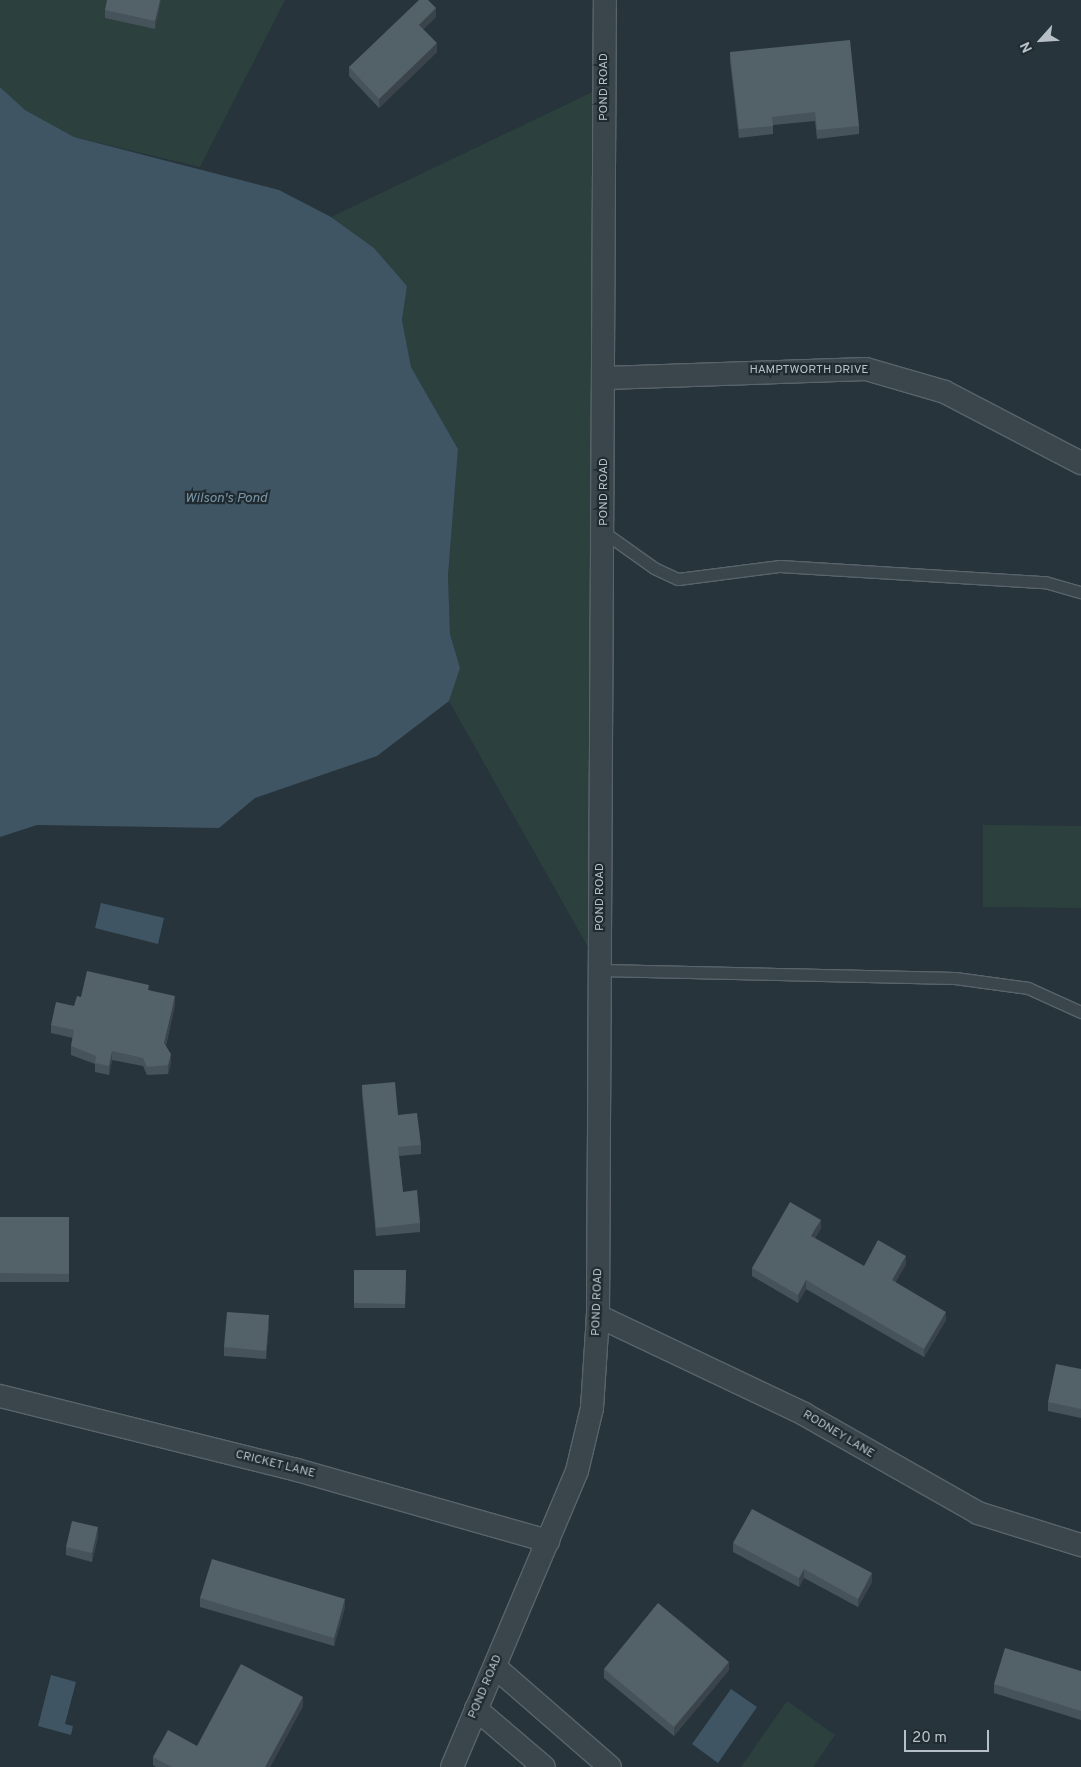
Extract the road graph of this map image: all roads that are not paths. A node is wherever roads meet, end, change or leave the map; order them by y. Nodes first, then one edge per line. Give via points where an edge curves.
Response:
1 (605, 0) edge
2 (606, 378) junction
3 (1081, 463) edge
4 (605, 533) junction
5 (1081, 592) edge
6 (601, 970) junction
7 (1081, 1012) edge
8 (598, 1316) junction
9 (0, 1396) edge
10 (548, 1540) junction
11 (1081, 1545) edge
12 (495, 1667) junction
13 (476, 1709) junction
14 (452, 1767) edge
15 (544, 1767) edge
16 (610, 1767) edge

1 - 2 street, POND ROAD
2 - 3 street, HAMPTWORTH DRIVE via 866,369 945,392
2 - 4 street, POND ROAD
4 - 5 lane via 654,568 678,579 780,566 1045,582
4 - 6 street, POND ROAD
6 - 7 lane via 955,978 1028,988
6 - 8 street, POND ROAD
8 - 10 street, POND ROAD via 592,1408 577,1471
8 - 11 street, RODNEY LANE via 804,1414 978,1513
9 - 10 street, CRICKET LANE via 297,1470
10 - 12 street, POND ROAD
12 - 13 street, POND ROAD
12 - 16 street
13 - 14 street, POND ROAD
13 - 15 street

